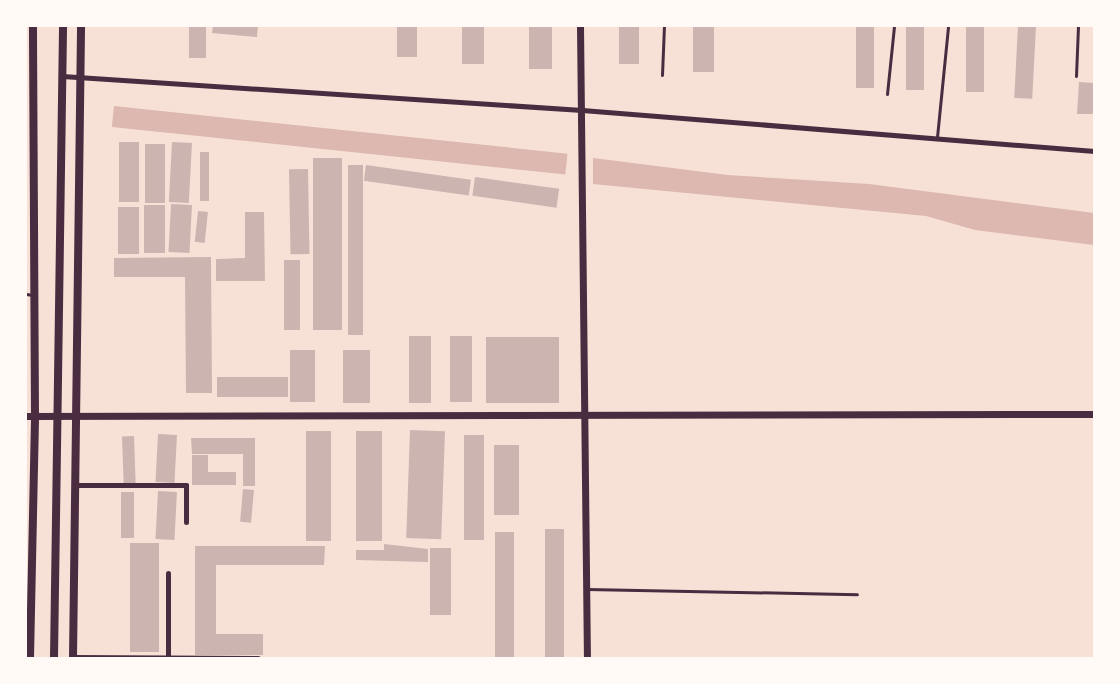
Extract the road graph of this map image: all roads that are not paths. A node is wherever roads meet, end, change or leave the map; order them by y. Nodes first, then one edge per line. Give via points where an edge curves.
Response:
1 (33, 26) edge
2 (63, 26) edge
3 (81, 26) edge
4 (580, 26) edge
5 (664, 26) edge
6 (894, 26) edge
7 (948, 26) edge
8 (1078, 26) edge
9 (662, 75) dead end
10 (62, 76) junction
11 (1076, 76) dead end
12 (81, 78) junction
13 (887, 94) dead end
14 (582, 110) junction
15 (937, 138) junction
16 (1095, 151) edge
17 (29, 295) edge
18 (585, 413) junction
19 (1095, 414) edge
20 (30, 416) edge
21 (57, 416) junction
22 (77, 416) junction
23 (76, 485) junction
24 (186, 522) dead end
25 (168, 573) dead end
26 (587, 589) junction
27 (857, 594) dead end
28 (30, 658) edge
29 (54, 658) edge
30 (73, 658) edge
31 (168, 658) edge
32 (258, 658) edge
33 (587, 658) edge

1 - 17 main road
2 - 10 main road
3 - 12 main road
4 - 14 street
5 - 9 lane
6 - 13 lane
7 - 15 lane
8 - 11 lane
10 - 12 street
10 - 21 main road
12 - 14 street
12 - 22 main road
14 - 15 street
14 - 18 street
15 - 16 street
17 - 20 main road
18 - 19 street
18 - 22 street
18 - 26 street
20 - 21 street
20 - 28 main road
21 - 22 street
21 - 29 main road
22 - 23 main road
23 - 24 street via 186,485
23 - 30 main road
25 - 31 street
26 - 27 lane
26 - 33 street
30 - 31 street
31 - 32 street

